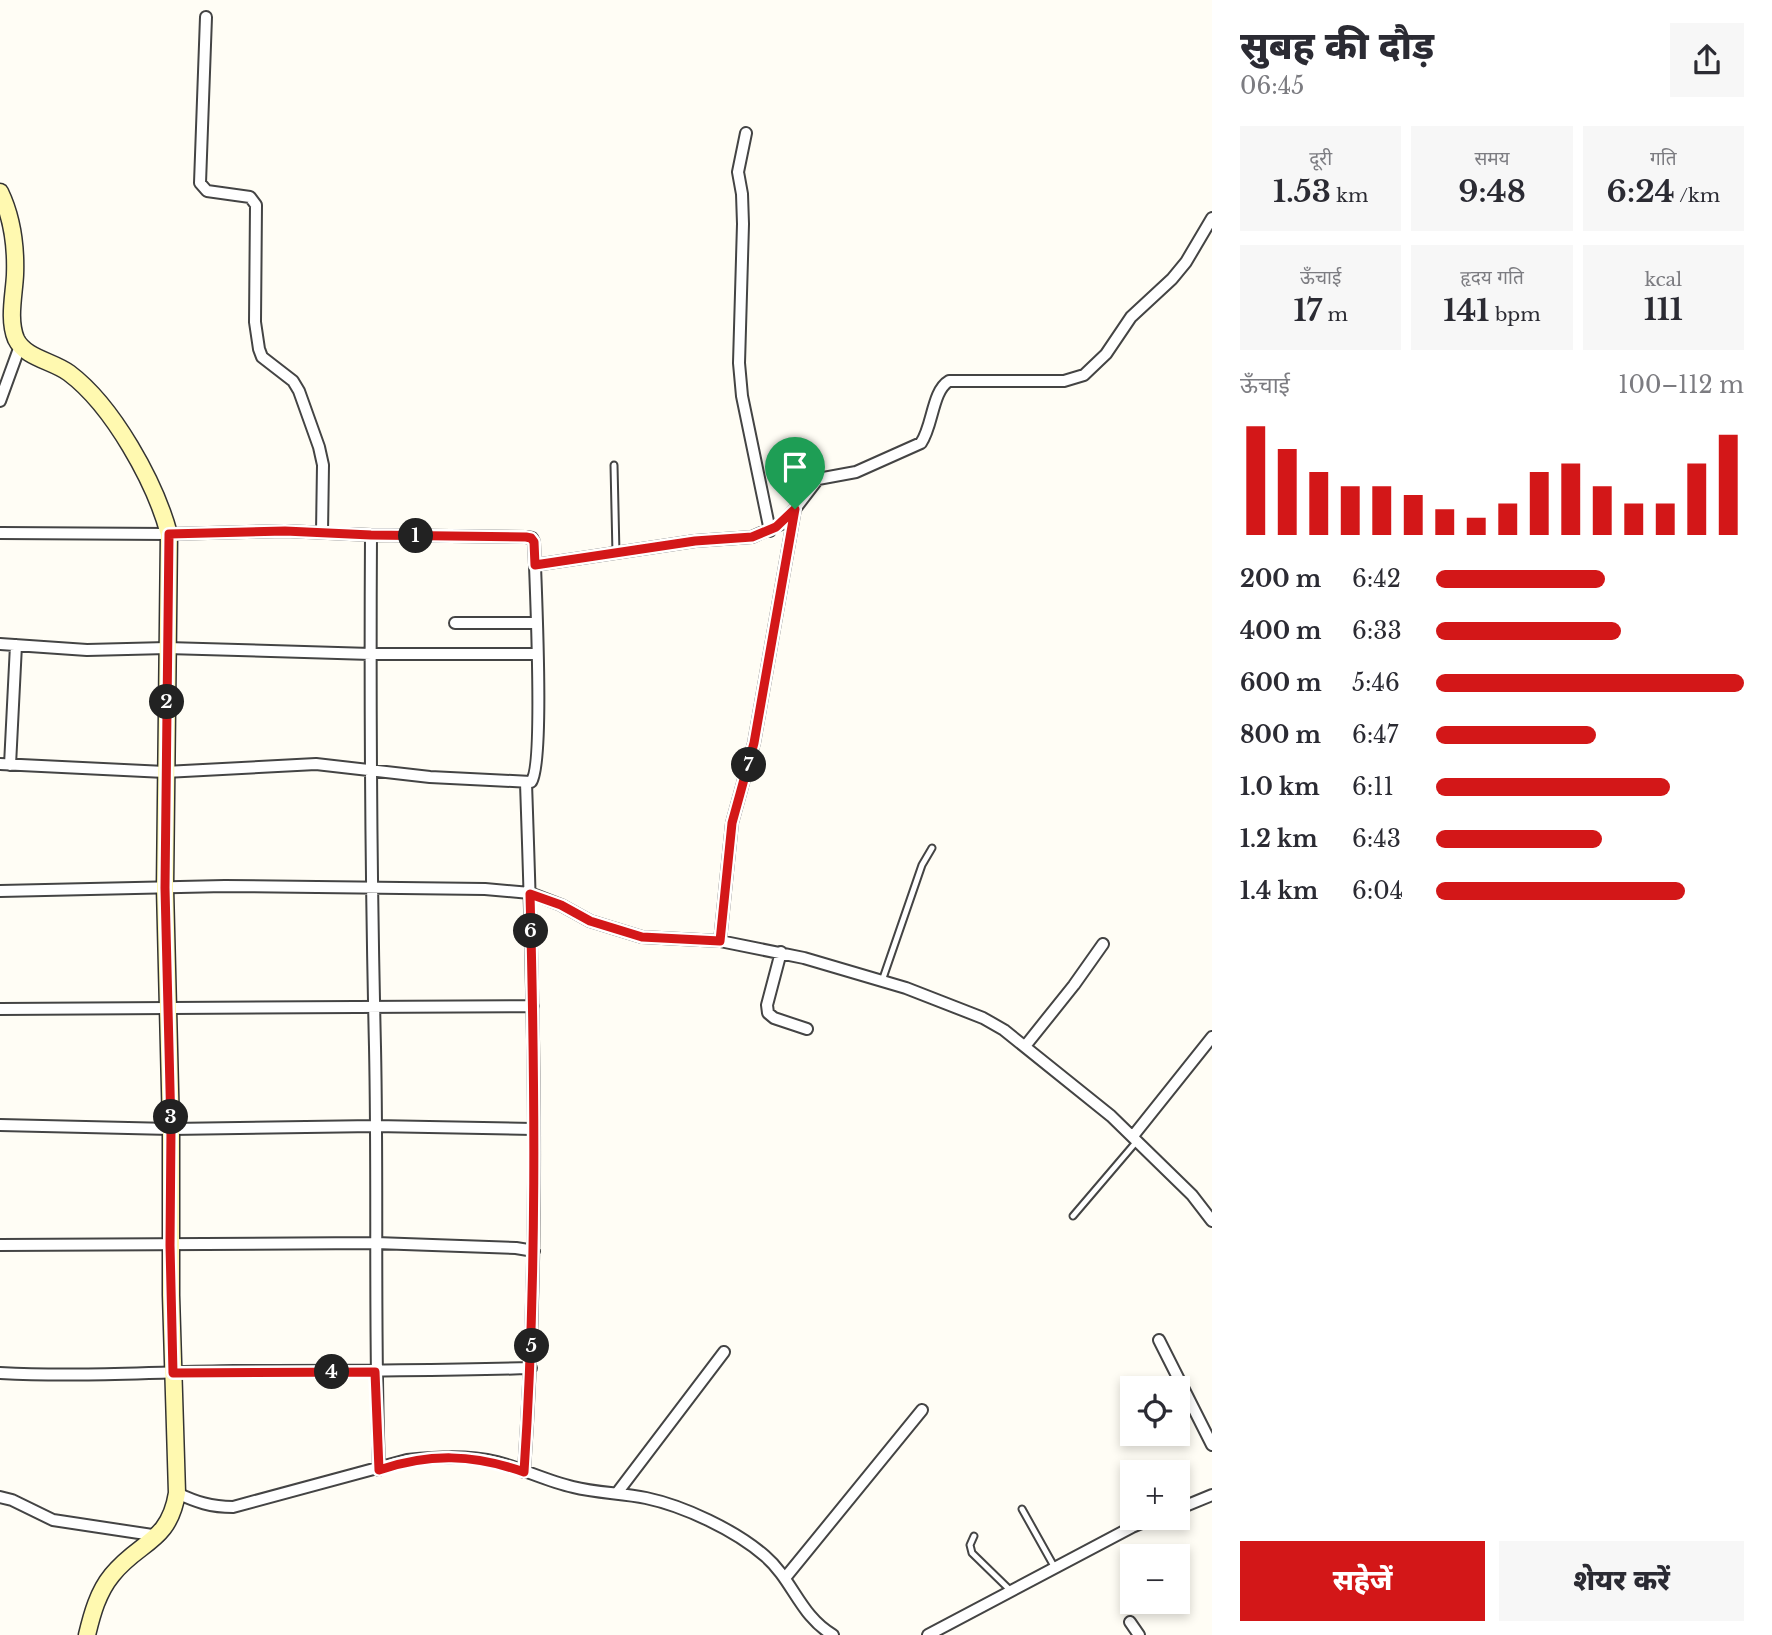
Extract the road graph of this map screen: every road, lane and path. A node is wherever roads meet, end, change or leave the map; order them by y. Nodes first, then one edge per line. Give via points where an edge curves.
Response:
1 (206, 17) dead end
2 (746, 133) dead end
3 (0, 192) edge
4 (1212, 218) edge
5 (20, 346) junction
6 (0, 401) edge
7 (614, 465) dead end
8 (795, 509) junction
9 (769, 531) junction
10 (322, 532) junction
11 (0, 533) edge
12 (169, 534) junction
13 (371, 535) junction
14 (615, 554) junction
15 (535, 565) junction
16 (455, 623) dead end
17 (536, 623) junction
18 (0, 644) edge
19 (16, 645) junction
20 (167, 648) junction
21 (371, 654) junction
22 (537, 654) junction
23 (0, 716) edge
24 (12, 716) junction
25 (5, 764) edge
26 (369, 770) junction
27 (165, 772) junction
28 (526, 783) junction
29 (932, 848) dead end
30 (165, 888) junction
31 (371, 888) junction
32 (0, 891) edge
33 (530, 894) junction
34 (720, 941) junction
35 (1103, 944) dead end
36 (781, 952) junction
37 (882, 981) junction
38 (533, 1006) junction
39 (373, 1007) junction
40 (167, 1008) junction
41 (0, 1009) edge
42 (807, 1029) dead end
43 (1212, 1037) edge
44 (1026, 1045) junction
45 (0, 1125) edge
46 (375, 1126) junction
47 (171, 1129) junction
48 (533, 1129) junction
49 (1135, 1138) junction
50 (1073, 1216) dead end
51 (1212, 1221) edge
52 (376, 1243) junction
53 (0, 1245) edge
54 (170, 1245) junction
55 (534, 1251) junction
56 (1159, 1340) dead end
57 (724, 1352) dead end
58 (531, 1368) junction
59 (375, 1372) junction
60 (0, 1373) edge
61 (173, 1373) junction
62 (922, 1410) dead end
63 (1212, 1444) edge
64 (379, 1470) junction
65 (524, 1472) junction
66 (177, 1493) junction
67 (617, 1493) junction
68 (1212, 1495) edge
69 (0, 1497) edge
70 (1190, 1504) edge
71 (1022, 1509) dead end
72 (1126, 1530) edge
73 (159, 1536) junction
74 (974, 1536) dead end
75 (1055, 1568) junction
76 (785, 1578) junction
77 (1012, 1591) junction
78 (1130, 1622) dead end
79 (817, 1631) edge
80 (87, 1635) edge
81 (833, 1635) edge
82 (928, 1635) edge
83 (1139, 1635) edge

1 - 10 street via 200,183 207,191 250,197 256,205 259,349 262,357 293,381 311,425 323,466
2 - 9 street via 738,172 743,224 739,363
3 - 5 main road via 15,257 12,321
4 - 8 street via 1186,262 1131,317 1106,354 1084,375 1064,381 949,382 940,388 928,435 921,443 856,472 818,479
5 - 6 street
5 - 12 main road via 68,372 99,404 154,489
7 - 14 lane
8 - 9 street
8 - 34 street via 754,743 732,823
9 - 14 street via 744,539 695,541
10 - 12 street
10 - 13 street
11 - 12 street
12 - 20 main road
13 - 15 street via 526,537 534,542
13 - 21 street
14 - 15 street
15 - 17 street
16 - 17 street
17 - 22 street
18 - 19 street
19 - 20 street via 87,650
19 - 24 street
20 - 21 street
20 - 27 main road
21 - 22 street
21 - 26 street
22 - 28 street via 536,772
23 - 24 street
24 - 25 street
25 - 27 street
26 - 27 street via 279,764
26 - 28 street
26 - 31 street
27 - 30 main road
28 - 33 street
29 - 37 lane
30 - 31 street
30 - 32 street
30 - 40 main road
31 - 33 street
31 - 39 street
33 - 34 street via 590,921 642,937
33 - 38 street
34 - 36 street
35 - 44 street
36 - 37 street
36 - 42 street via 768,1013
37 - 44 street via 983,1018
38 - 39 street
38 - 48 street
39 - 40 street
39 - 46 street
40 - 41 street
40 - 47 main road
43 - 49 street
44 - 49 street
45 - 47 street
46 - 47 street
46 - 48 street
46 - 52 street
47 - 54 main road
48 - 55 street
49 - 50 lane
49 - 51 street
52 - 54 street
52 - 55 street
52 - 59 street
53 - 54 street
54 - 61 main road
55 - 58 street
56 - 63 street
57 - 67 street
58 - 59 street
58 - 65 street
59 - 61 street
59 - 64 street
60 - 61 street
61 - 66 main road
62 - 76 street
64 - 65 street via 430,1457 484,1460
64 - 66 street via 233,1507 198,1503
65 - 67 street via 575,1488
66 - 73 main road via 170,1519
67 - 76 street via 667,1503 704,1520 765,1556
68 - 70 street
69 - 73 street via 53,1520
71 - 75 lane
72 - 75 street
73 - 80 main road via 112,1575 99,1597
74 - 77 lane via 972,1553
75 - 77 street
76 - 79 street
77 - 82 street
78 - 83 street
79 - 81 street

